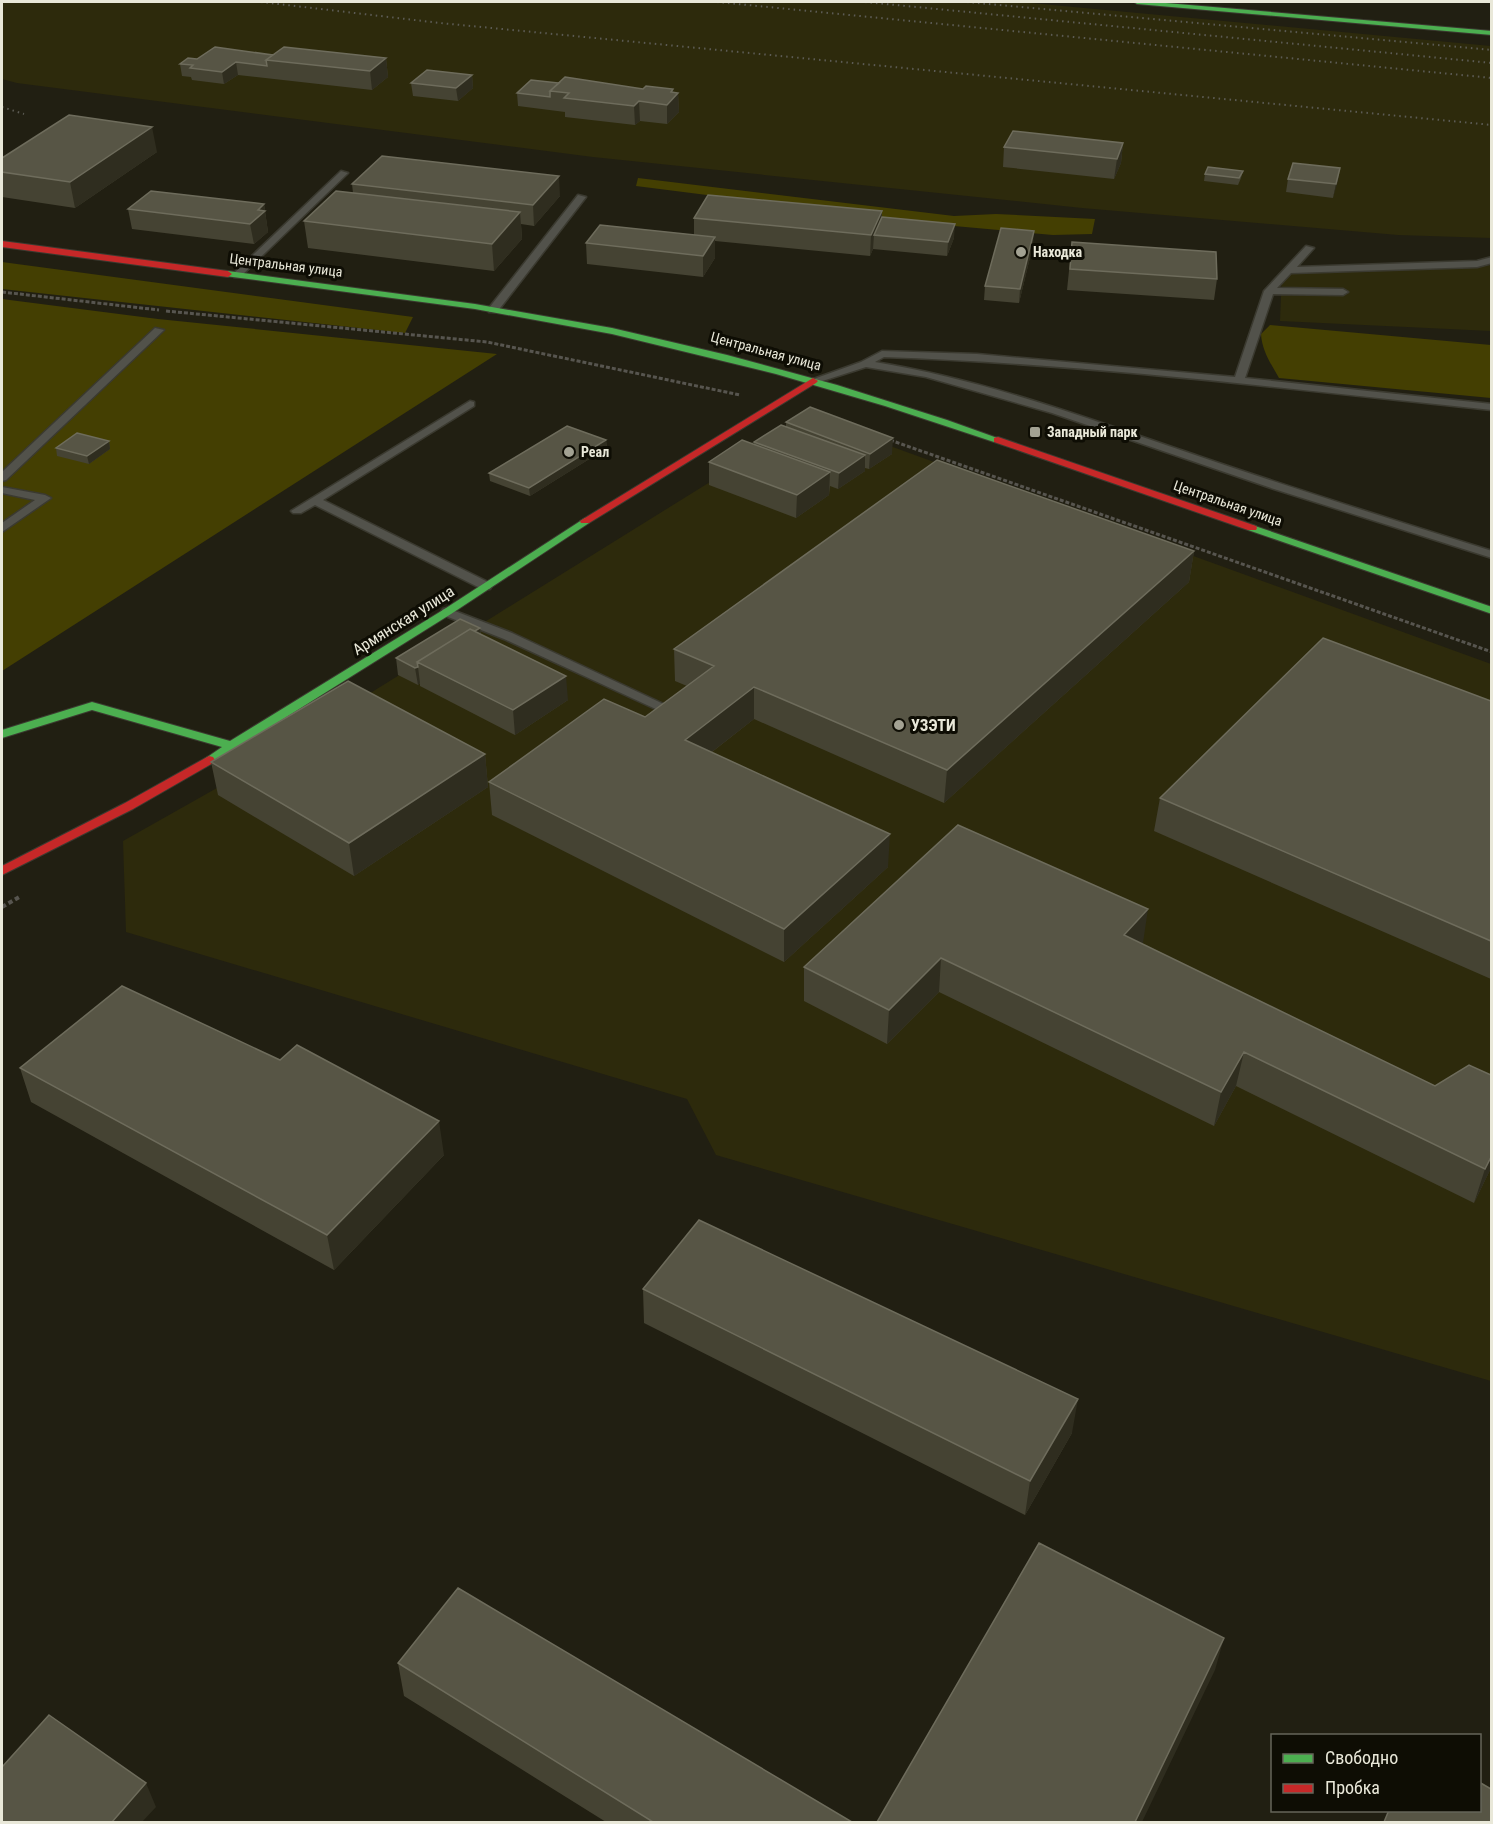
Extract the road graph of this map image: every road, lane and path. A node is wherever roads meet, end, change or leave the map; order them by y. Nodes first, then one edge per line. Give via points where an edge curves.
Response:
1 (1137, 2) edge
2 (1491, 33) edge
3 (344, 173) dead end
4 (581, 197) dead end
5 (2, 244) edge
6 (1309, 248) dead end
7 (1491, 260) edge
8 (1289, 270) junction
9 (237, 275) junction
10 (1269, 291) junction
11 (2, 292) edge
12 (1343, 292) dead end
13 (493, 310) junction
14 (159, 330) dead end
15 (865, 364) junction
16 (813, 381) junction
17 (1239, 381) junction
18 (470, 404) dead end
19 (775, 404) junction
20 (1491, 407) edge
21 (888, 440) edge
22 (2, 478) edge
23 (2, 490) edge
24 (315, 500) junction
25 (297, 512) dead end
26 (2, 528) edge
27 (1491, 555) edge
28 (486, 586) junction
29 (1491, 611) edge
30 (447, 612) junction
31 (1491, 652) edge
32 (665, 708) edge
33 (2, 734) edge
34 (233, 746) junction
35 (2, 871) edge

1 - 2 street
3 - 9 lane
4 - 13 lane
5 - 9 street, Центральная улица
6 - 8 lane
7 - 8 lane via 1477,264
8 - 10 lane
9 - 13 street, Центральная улица
10 - 12 lane
10 - 17 lane
11 - 19 path via 321,328 487,342
13 - 16 street, Центральная улица via 659,341
14 - 22 lane
15 - 16 lane
15 - 17 lane via 882,354 978,357
15 - 27 lane via 927,374 1056,411
16 - 19 street, Армянская улица
16 - 29 street, Центральная улица via 909,409
17 - 20 lane
18 - 24 lane
19 - 28 street, Армянская улица via 555,539
21 - 31 path
23 - 26 lane via 45,498
24 - 25 lane
24 - 28 lane
28 - 30 street, Армянская улица
30 - 32 lane
30 - 34 street, Армянская улица
33 - 34 street via 92,706
34 - 35 street, Армянская улица via 129,806

